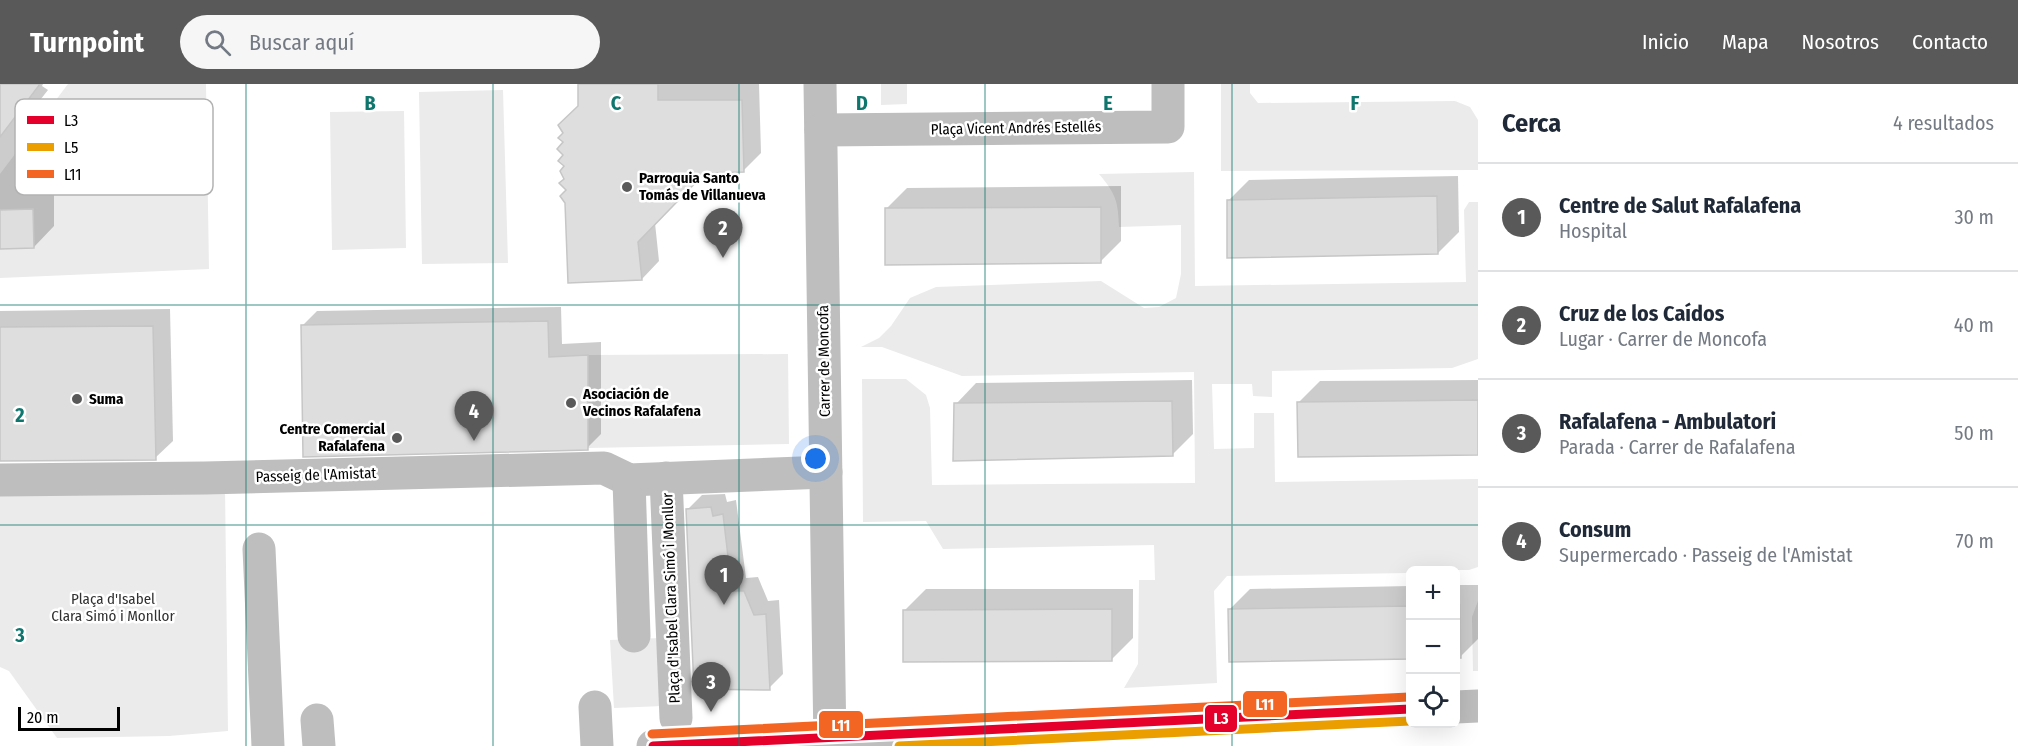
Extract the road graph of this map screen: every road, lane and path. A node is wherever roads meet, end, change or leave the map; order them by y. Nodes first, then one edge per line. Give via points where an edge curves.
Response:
1 (820, 84) edge
2 (1168, 84) edge
3 (821, 130) junction
4 (826, 472) junction
5 (666, 478) junction
6 (0, 480) edge
7 (629, 480) junction
8 (259, 549) dead end
9 (634, 636) dead end
10 (1478, 706) edge
11 (595, 707) dead end
12 (1460, 707) edge
13 (1406, 709) edge
14 (676, 718) dead end
15 (830, 741) edge
16 (268, 746) edge
17 (597, 746) edge
18 (653, 746) edge

1 - 3 street, Carrer de Moncofa
2 - 3 street, Plaça Vicent Andrés Estellés via 1168,127
3 - 4 street, Carrer de Moncofa
4 - 5 street
4 - 15 street, Carrer de Moncofa
5 - 7 street
5 - 14 street, Plaça d'Isabel Clara Simó i Monllor
6 - 7 street, Passeig de l'Amistat via 604,468
7 - 9 street
8 - 16 street
10 - 12 street
11 - 17 street
13 - 15 street
15 - 18 street

